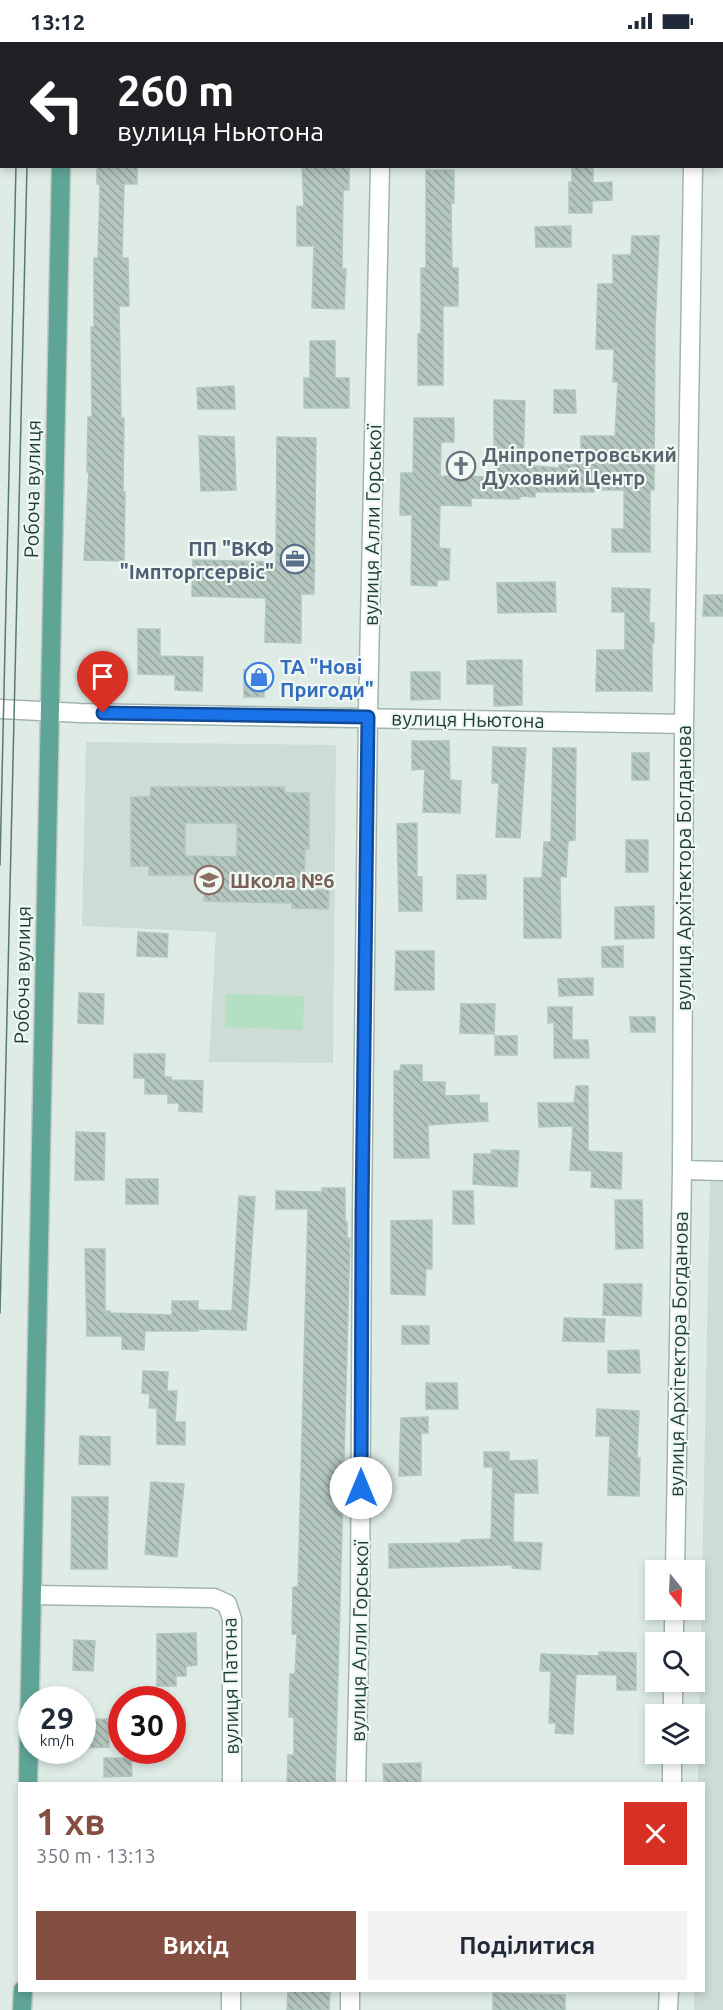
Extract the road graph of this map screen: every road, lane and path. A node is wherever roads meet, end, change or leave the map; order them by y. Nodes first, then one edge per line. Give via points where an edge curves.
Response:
1 (61, 168) edge
2 (380, 168) edge
3 (693, 168) edge
4 (0, 709) edge
5 (50, 712) junction
6 (368, 717) junction
7 (684, 724) junction
8 (681, 1170) junction
9 (723, 1171) edge
10 (675, 1560) edge
11 (33, 1595) junction
12 (672, 1764) edge
13 (28, 1782) edge
14 (232, 1782) edge
15 (356, 1782) edge
16 (672, 1782) edge
17 (23, 1992) edge
18 (231, 1992) edge
19 (350, 1992) edge
20 (669, 1992) edge
21 (22, 2010) edge
22 (231, 2010) edge
23 (350, 2010) edge
24 (668, 2010) edge

1 - 5 main road, Робоча вулиця
2 - 6 street, вулиця Алли Горської
3 - 7 street, вулиця Архітектора Богданова
4 - 5 street, вулиця Ньютона
5 - 6 street, вулиця Ньютона
5 - 11 main road, Робоча вулиця
6 - 7 street, вулиця Ньютона
6 - 15 street, вулиця Алли Горської
7 - 8 street, вулиця Архітектора Богданова
8 - 9 street
8 - 10 street, вулиця Архітектора Богданова
11 - 13 main road, Робоча вулиця
11 - 14 street, вулиця Патона via 214,1598 227,1605 232,1619
12 - 16 street
17 - 21 main road
18 - 22 street
19 - 23 street
20 - 24 street

